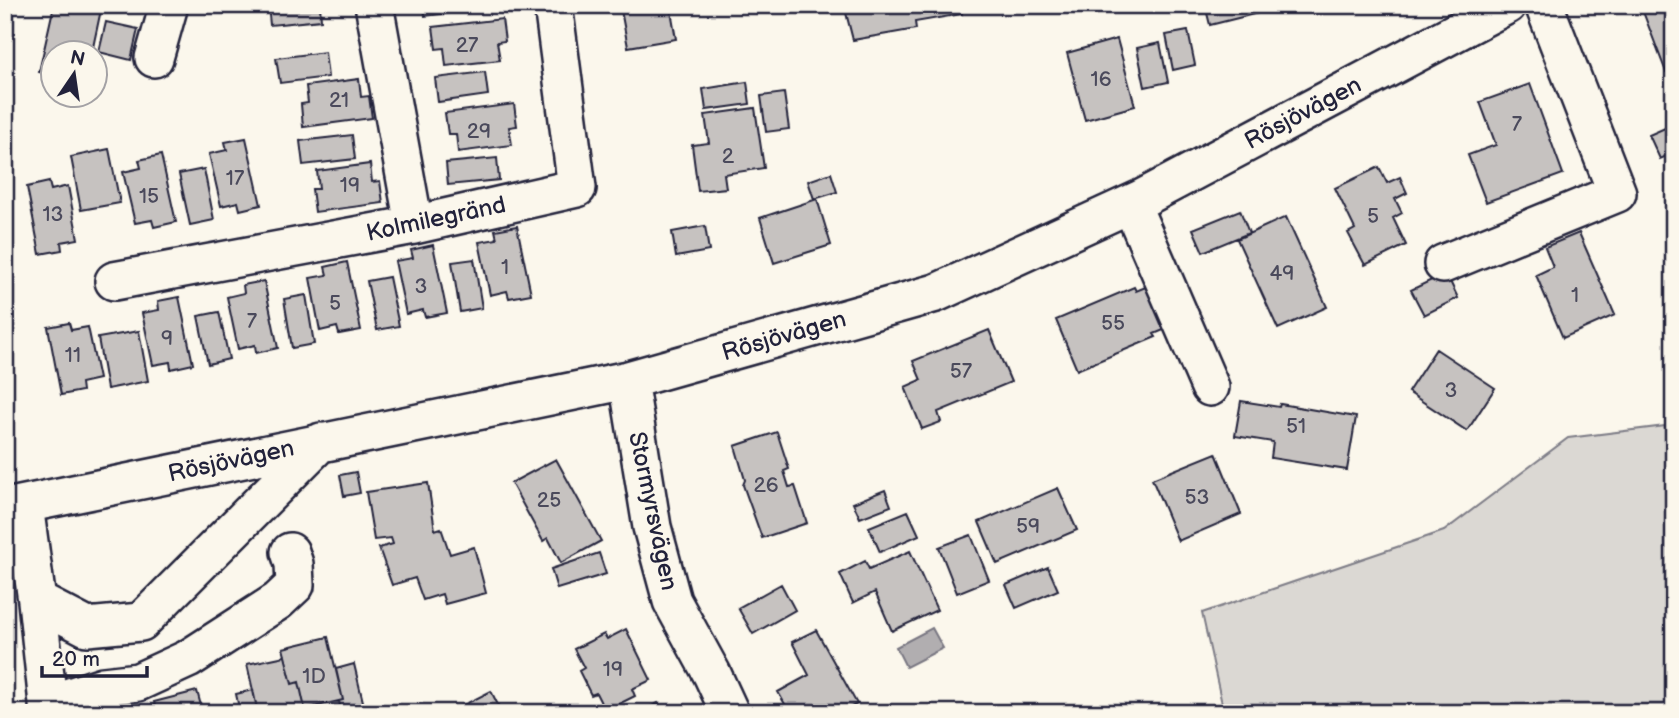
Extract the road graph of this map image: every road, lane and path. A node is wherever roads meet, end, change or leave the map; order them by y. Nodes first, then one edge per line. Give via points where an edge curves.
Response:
1 (169, 5) edge
2 (553, 5) edge
3 (1507, 5) edge
4 (1544, 5) edge
5 (375, 10) dead end
6 (154, 58) dead end
7 (1131, 204) junction
8 (414, 225) junction
9 (1443, 264) dead end
10 (114, 281) dead end
11 (628, 380) junction
12 (1210, 387) dead end
13 (321, 442) junction
14 (15, 507) edge
15 (290, 552) dead end
16 (37, 601) junction
17 (48, 708) edge
18 (730, 713) edge

1 - 6 street
2 - 8 street, Kolmilegränd via 577,188
3 - 7 street, Rösjövägen
4 - 9 street via 1617,193
5 - 8 street
7 - 11 street, Rösjövägen via 936,293
7 - 12 street
8 - 10 street, Kolmilegränd
11 - 13 street, Rösjövägen
11 - 18 street, Stormyrsvägen via 652,527 672,601
13 - 14 street, Rösjövägen
13 - 16 street via 141,622 86,627
14 - 16 street
15 - 17 street via 295,585 278,601 188,659 138,682 103,686
16 - 17 street

